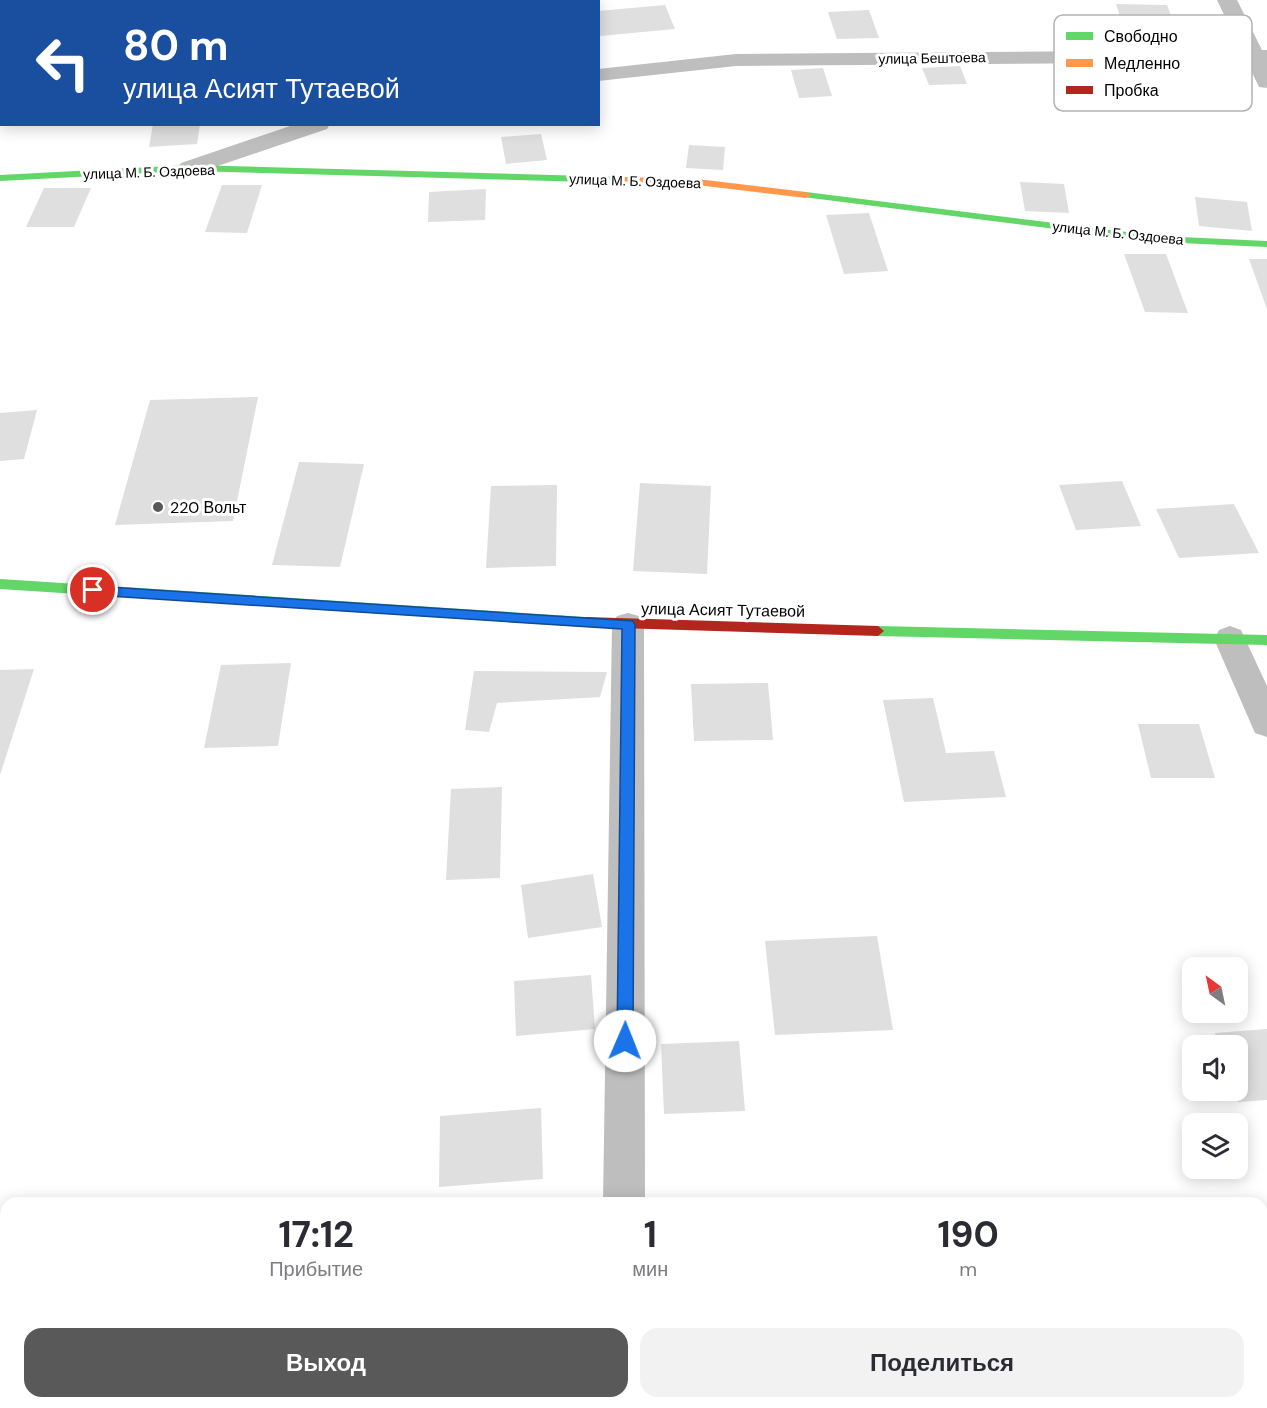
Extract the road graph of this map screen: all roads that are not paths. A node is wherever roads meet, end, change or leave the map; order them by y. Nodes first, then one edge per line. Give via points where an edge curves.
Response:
1 (1227, 0) edge
2 (1236, 15) edge
3 (1252, 41) edge
4 (1261, 56) edge
5 (1054, 58) edge
6 (600, 75) edge
7 (1267, 82) edge
8 (313, 126) edge
9 (189, 168) junction
10 (0, 178) edge
11 (1267, 244) edge
12 (0, 584) edge
13 (628, 625) junction
14 (1230, 639) junction
15 (1267, 640) edge
16 (1267, 723) edge
17 (624, 1197) edge

1 - 2 street
3 - 4 street
4 - 7 street
5 - 6 street, улица Бештоева via 736,60
8 - 9 street
9 - 10 street, улица М. Б. Оздоева
9 - 11 street, улица М. Б. Оздоева via 697,182 1159,239
12 - 13 street, улица Асият Тутаевой
13 - 14 street, улица Асият Тутаевой
13 - 17 street
14 - 15 street, улица Асият Тутаевой
14 - 16 street

